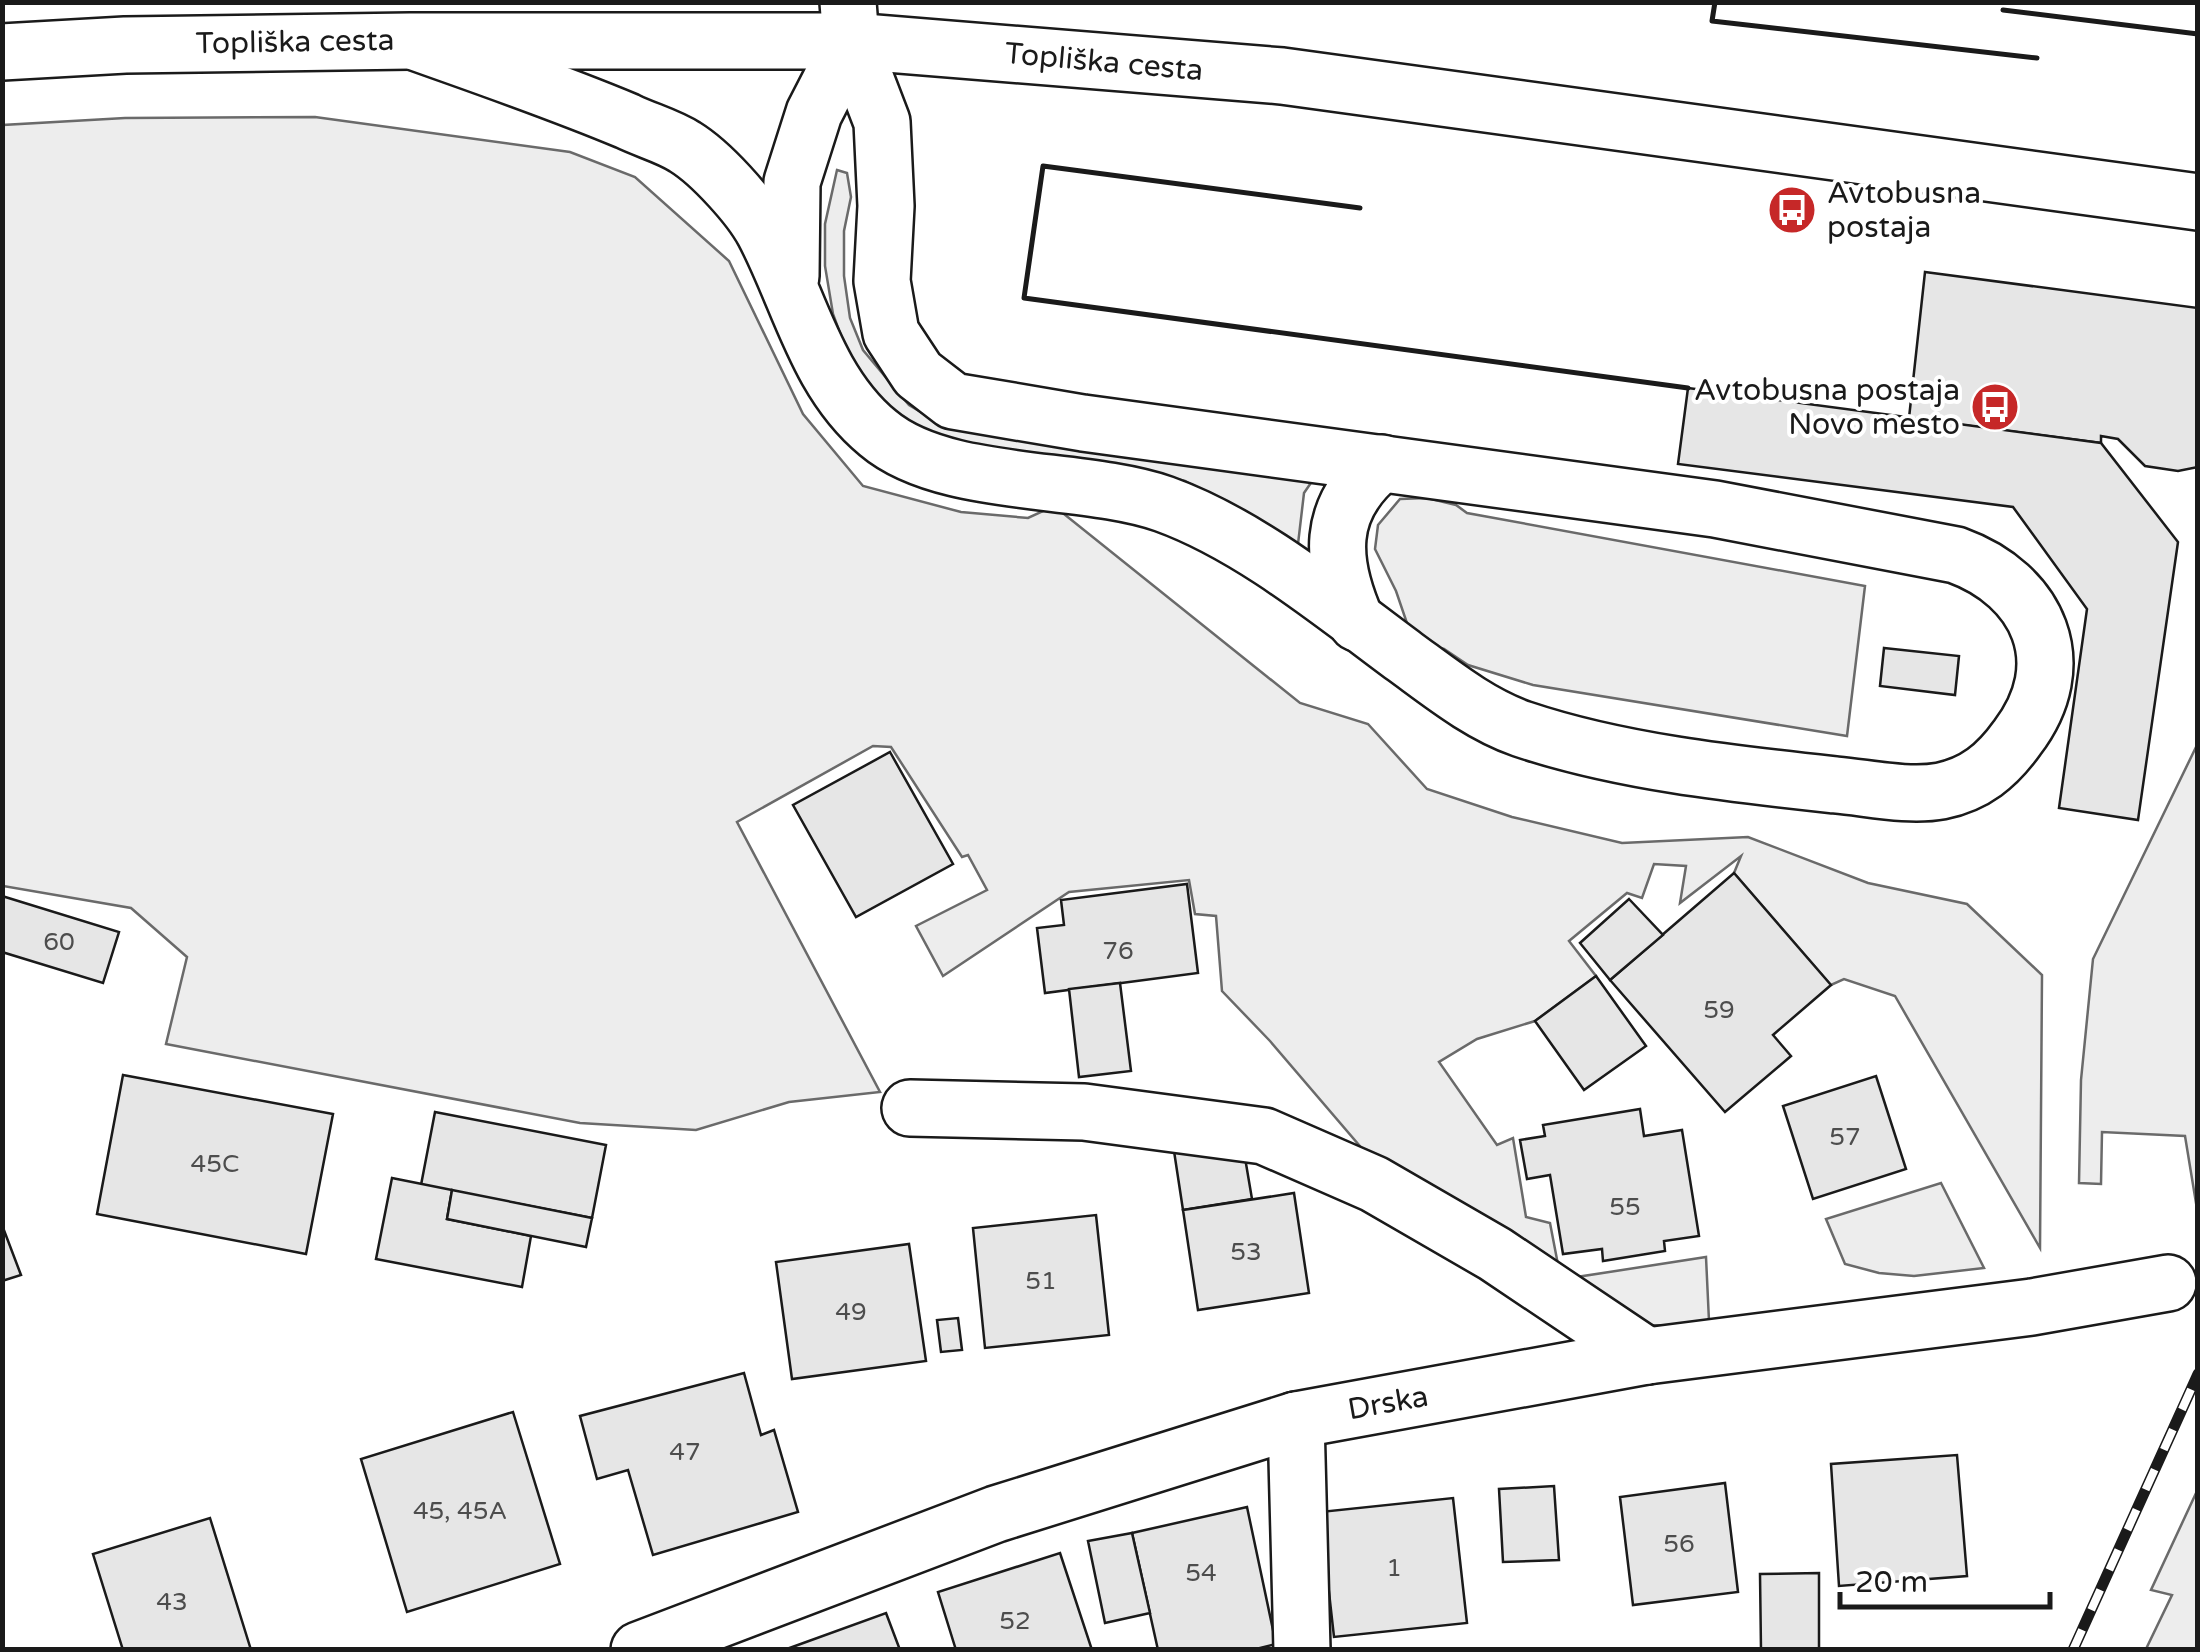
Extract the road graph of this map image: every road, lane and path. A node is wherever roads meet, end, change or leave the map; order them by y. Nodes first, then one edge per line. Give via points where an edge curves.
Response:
1 (849, 22) edge
2 (410, 41) junction
3 (2, 52) edge
4 (2198, 202) edge
5 (790, 284) junction
6 (1382, 463) junction
7 (1358, 623) junction
8 (910, 1108) dead end
9 (2168, 1282) dead end
10 (1647, 1356) junction
11 (1296, 1420) junction
12 (639, 1650) edge
13 (1302, 1650) edge

1 - 2 street, Topliška cesta
1 - 4 street, Topliška cesta
1 - 5 street via 792,182
1 - 6 street via 882,122 882,281 891,332 930,384 952,402
2 - 3 street, Topliška cesta
2 - 5 street via 686,148 760,225
5 - 7 street via 821,362 880,436 930,462 1116,490 1167,505 1246,544
6 - 7 street via 1360,481 1340,528 1336,566
6 - 7 street via 1715,509 1956,555 2016,588 2037,621 2045,681 2033,718 1978,780 1936,792 1885,790 1756,777 1519,728 1457,696
8 - 10 street via 1084,1112 1264,1136 1374,1184 1495,1254
9 - 10 street, Drska via 2032,1307
10 - 11 street, Drska
11 - 12 street, Drska via 996,1514
11 - 13 street

